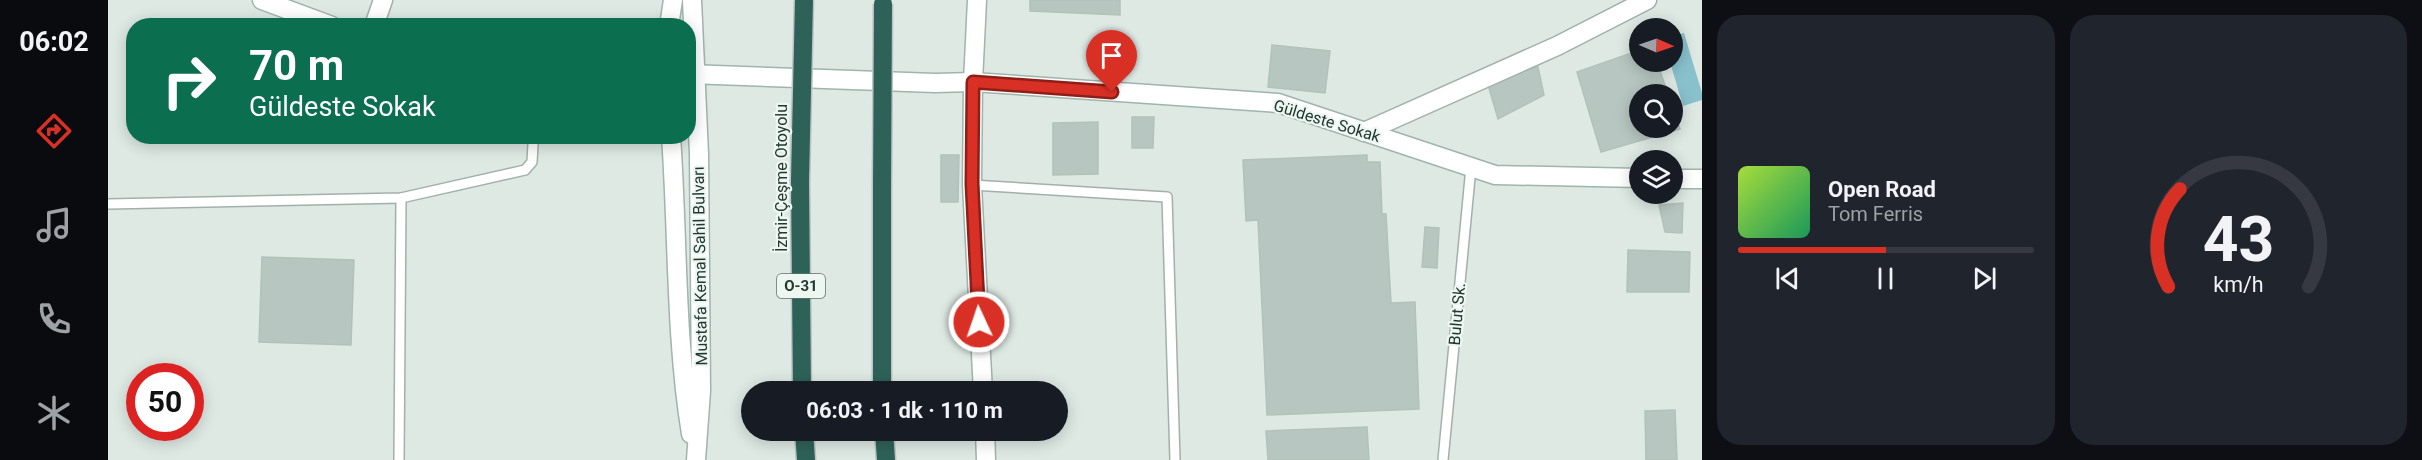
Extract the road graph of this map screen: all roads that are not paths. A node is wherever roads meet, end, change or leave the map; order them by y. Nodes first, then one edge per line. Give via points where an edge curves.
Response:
1 (262, 0) edge
2 (383, 0) edge
3 (673, 0) edge
4 (693, 0) edge
5 (804, 0) edge
6 (977, 0) edge
7 (1647, 0) edge
8 (884, 2) edge
9 (310, 18) edge
10 (377, 18) edge
11 (670, 18) edge
12 (693, 18) edge
13 (696, 74) edge
14 (973, 82) junction
15 (696, 120) edge
16 (1364, 132) junction
17 (533, 144) dead end
18 (671, 144) edge
19 (1471, 167) junction
20 (1629, 178) edge
21 (1683, 179) edge
22 (1702, 179) edge
23 (972, 184) junction
24 (401, 198) junction
25 (108, 204) edge
26 (802, 381) edge
27 (882, 381) edge
28 (981, 381) edge
29 (805, 441) edge
30 (885, 441) edge
31 (985, 441) edge
32 (399, 460) edge
33 (696, 460) edge
34 (806, 460) edge
35 (886, 460) edge
36 (986, 460) edge
37 (1175, 460) edge
38 (1443, 460) edge

1 - 9 street
2 - 10 street
3 - 11 street
4 - 12 street, Mustafa Kemal Sahil Bulvarı
5 - 26 highway, İzmir-Çeşme Otoyolu / O-31, bridge via 800,181
6 - 14 street
7 - 16 street via 1557,46
8 - 27 highway, bridge
13 - 14 street, Güldeste Sokak
14 - 16 street, Güldeste Sokak via 1278,104
14 - 23 street
15 - 33 street, Mustafa Kemal Sahil Bulvarı via 701,391
16 - 19 street, Güldeste Sokak
17 - 24 lane via 532,162 525,170
18 - 33 street, Mustafa Kemal Sahil Bulvarı via 685,395
19 - 20 street, Güldeste Sokak via 1495,175
19 - 38 lane, Bulut Sk.
21 - 22 street
23 - 28 street
23 - 37 lane via 1167,197
24 - 25 lane
24 - 32 lane
29 - 34 highway
30 - 35 highway
31 - 36 street

